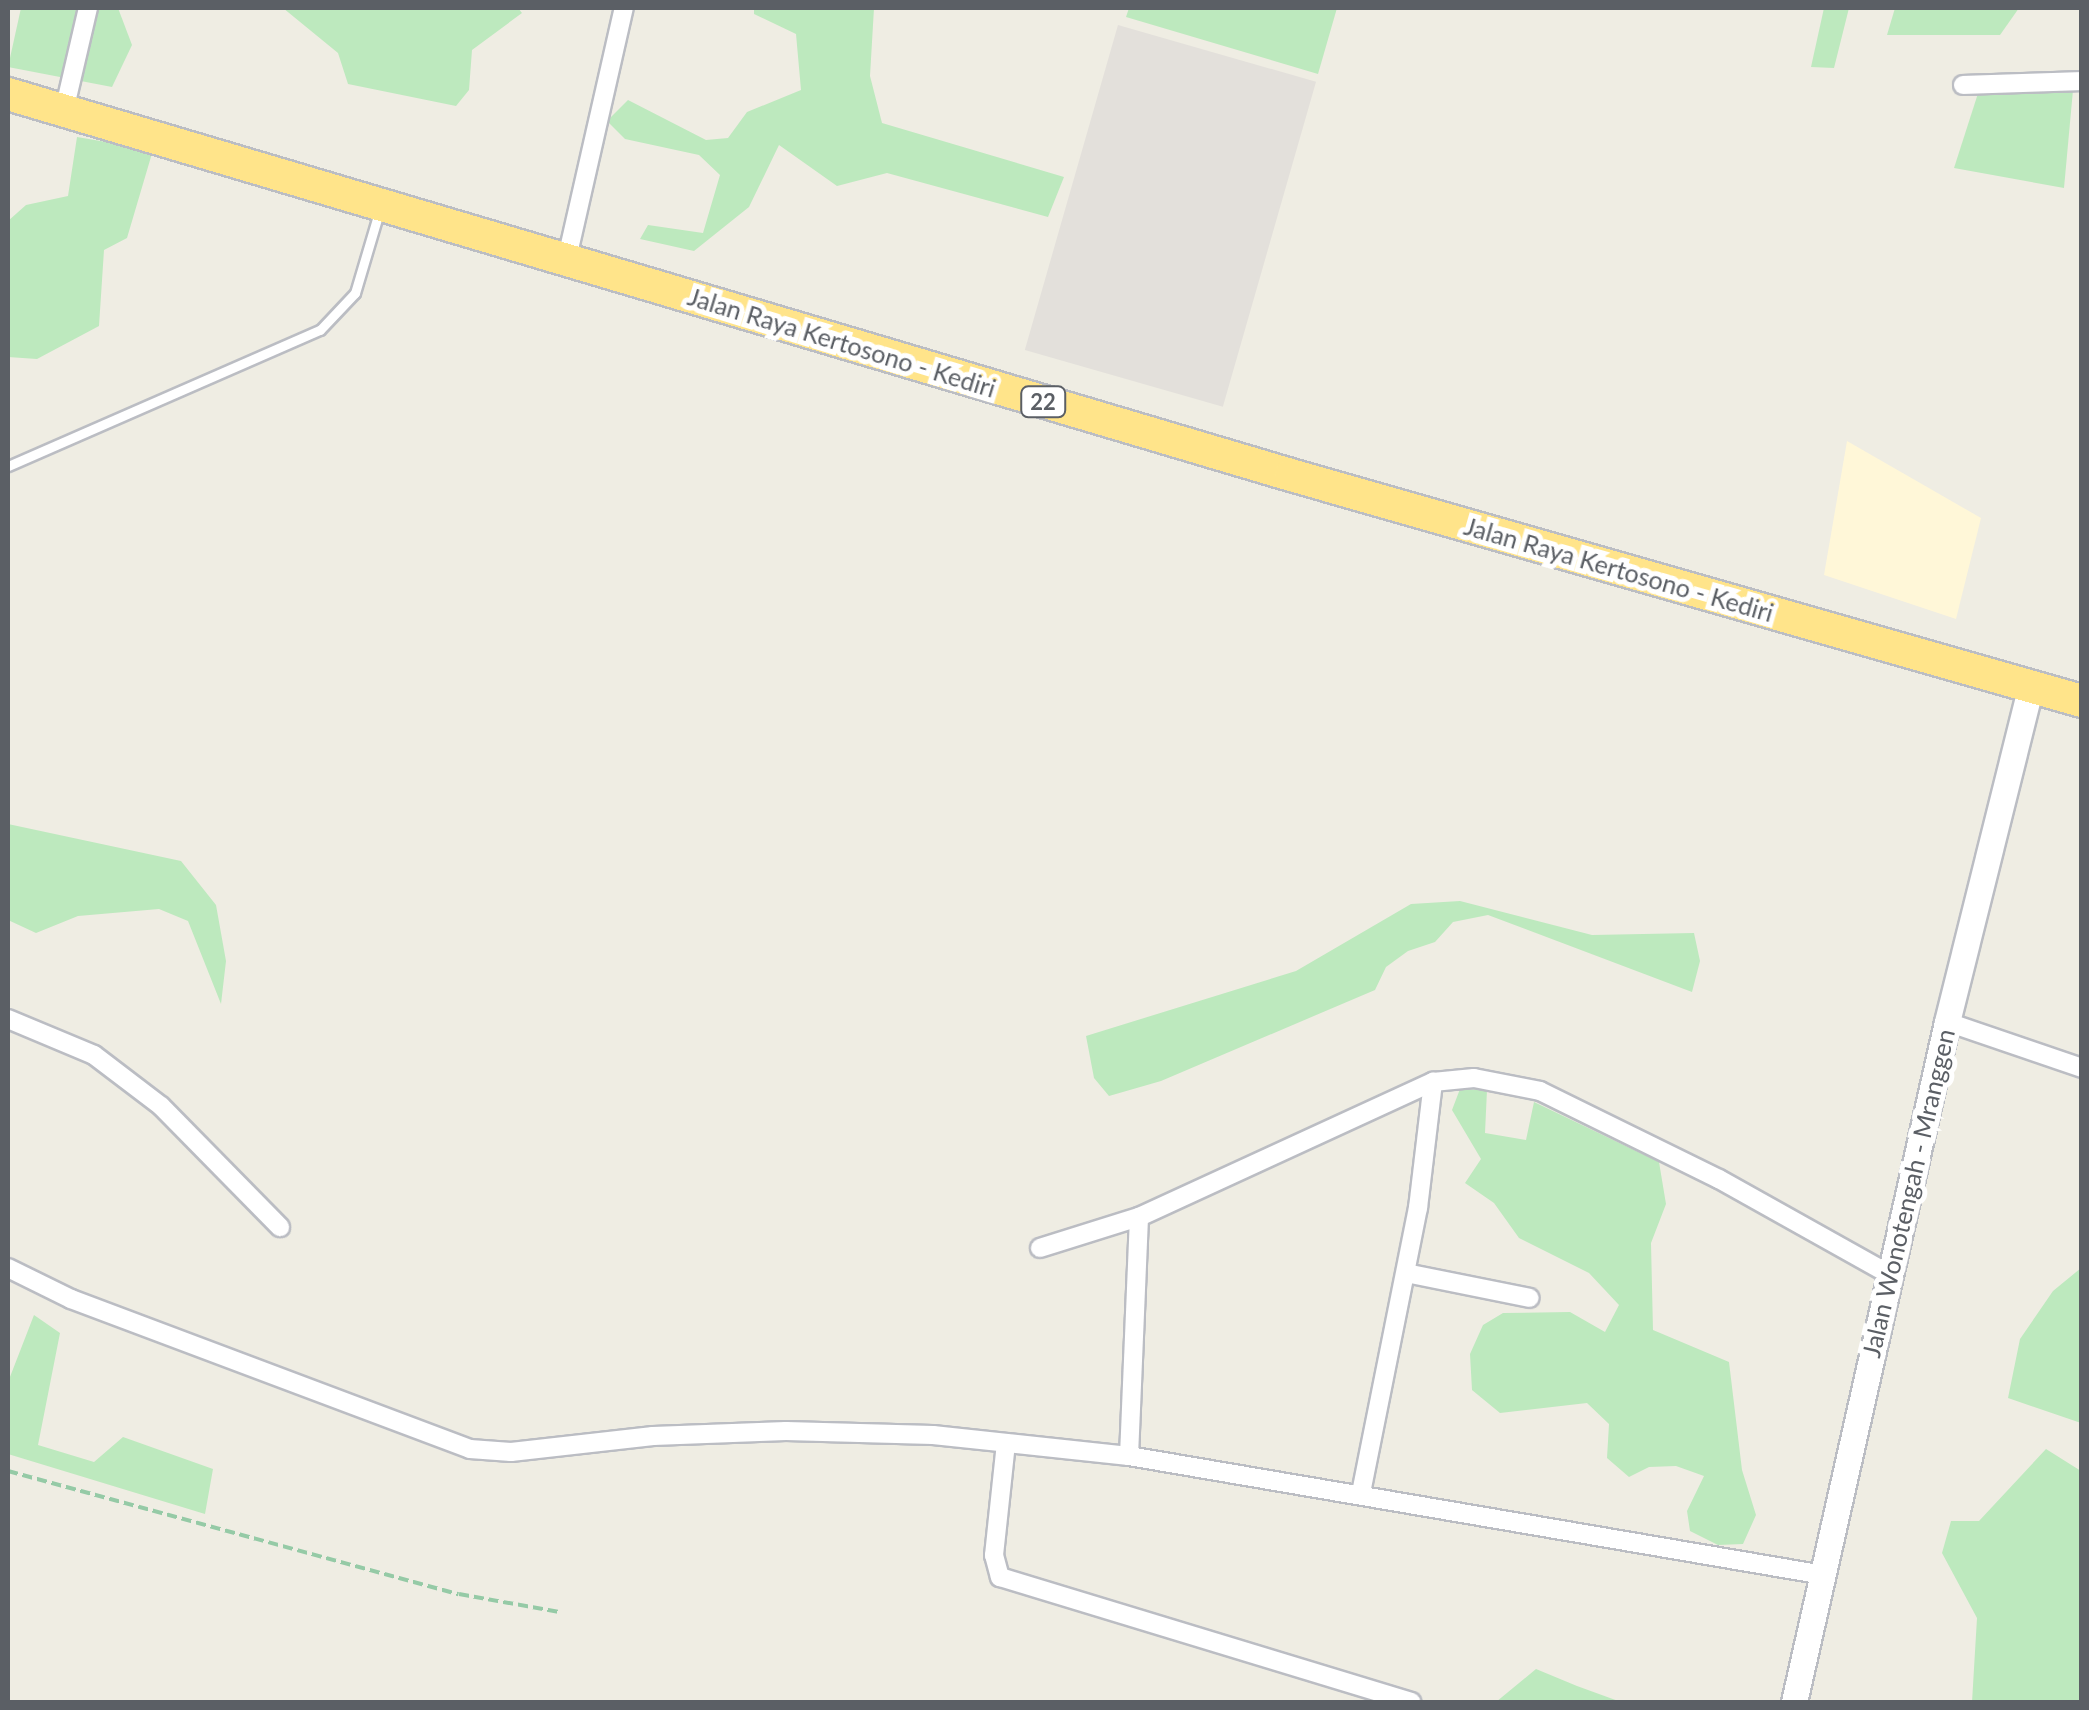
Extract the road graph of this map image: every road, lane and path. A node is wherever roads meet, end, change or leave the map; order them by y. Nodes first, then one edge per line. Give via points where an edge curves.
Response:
1 (88, 8) edge
2 (624, 8) edge
3 (2082, 81) edge
4 (1963, 85) dead end
5 (8, 94) edge
6 (64, 111) junction
7 (381, 205) junction
8 (567, 258) junction
9 (8, 466) edge
10 (2031, 686) junction
11 (2082, 701) edge
12 (8, 1019) edge
13 (1947, 1022) junction
14 (2082, 1068) edge
15 (1433, 1082) junction
16 (1140, 1217) junction
17 (280, 1227) dead end
18 (1040, 1248) dead end
19 (8, 1268) edge
20 (1406, 1273) junction
21 (1889, 1274) junction
22 (1530, 1298) dead end
23 (1006, 1443) junction
24 (1129, 1456) junction
25 (8, 1471) edge
26 (1361, 1493) junction
27 (1824, 1575) junction
28 (559, 1612) dead end
29 (1411, 1702) edge
30 (1794, 1702) edge

1 - 6 street
2 - 8 street
3 - 4 street
5 - 6 highway, Jalan Raya Kertosono - Kediri / 22
6 - 7 highway, Jalan Raya Kertosono - Kediri / 22
7 - 8 highway, Jalan Raya Kertosono - Kediri / 22
7 - 9 lane via 355,293 320,330
8 - 10 highway, Jalan Raya Kertosono - Kediri / 22 via 1291,475
10 - 11 highway, Jalan Raya Kertosono - Kediri / 22
10 - 13 street, Jalan Wonotengah - Mranggen
12 - 17 street via 94,1056 161,1106
13 - 14 street
13 - 21 street, Jalan Wonotengah - Mranggen
15 - 16 street
15 - 20 street
15 - 21 street via 1474,1078 1540,1091 1719,1179
16 - 18 street
16 - 24 street
19 - 23 street via 70,1300 470,1449 511,1452 786,1430
20 - 22 street
20 - 26 street
21 - 27 street, Jalan Wonotengah - Mranggen
23 - 24 street
23 - 29 street via 994,1554 1000,1577
24 - 26 street
25 - 28 path via 459,1594
26 - 27 street
27 - 30 street, Jalan Wonotengah - Mranggen

